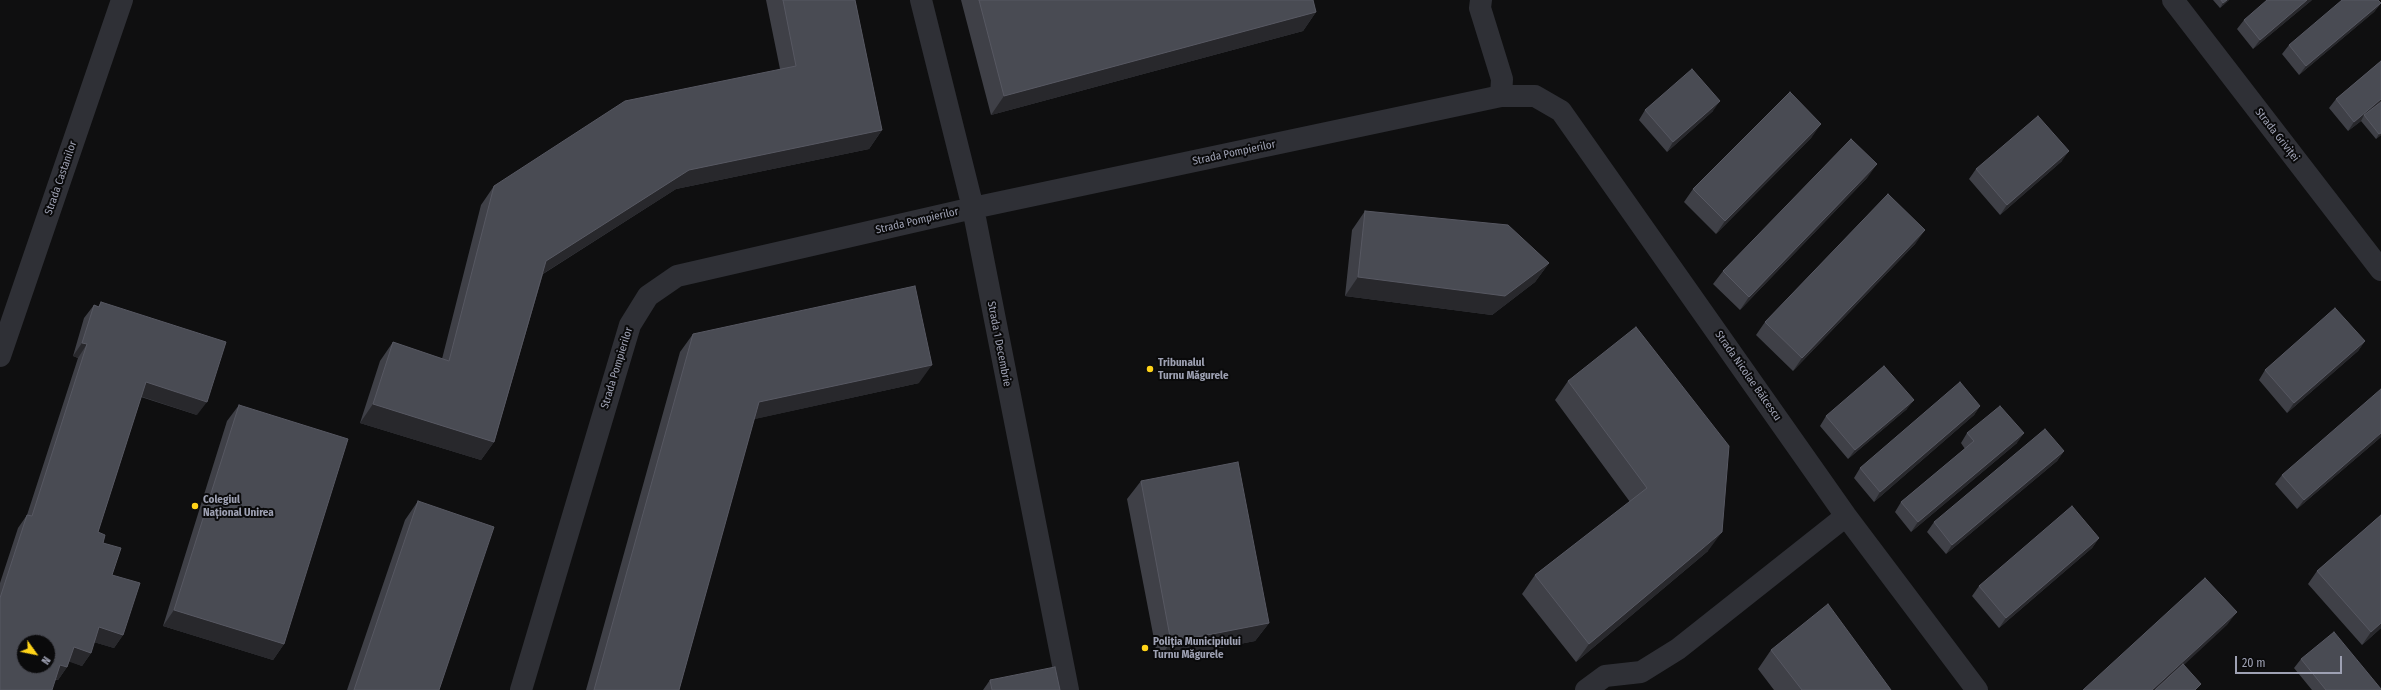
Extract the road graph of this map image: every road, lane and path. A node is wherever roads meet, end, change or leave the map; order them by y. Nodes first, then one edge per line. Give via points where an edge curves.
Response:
1 (122, 0) edge
2 (921, 0) edge
3 (1481, 0) edge
4 (2172, 0) edge
5 (1501, 96) junction
6 (973, 208) junction
7 (2381, 270) edge
8 (0, 356) edge
9 (1846, 516) junction
10 (521, 690) edge
11 (1068, 690) edge
12 (1586, 690) edge
13 (1977, 690) edge

1 - 8 street, Strada Castanilor
2 - 6 street, Strada 1 Decembrie
3 - 5 street via 1480,8 1502,80
4 - 7 street, Strada Griviței
5 - 6 street, Strada Pompierilor
5 - 9 street, Strada Nicolae Bălcescu via 1535,96 1561,111
6 - 10 street, Strada Pompierilor via 677,276 648,296 630,325
6 - 11 street, Strada 1 Decembrie
9 - 12 street via 1678,649 1641,672 1605,676
9 - 13 street, Strada Nicolae Bălcescu

